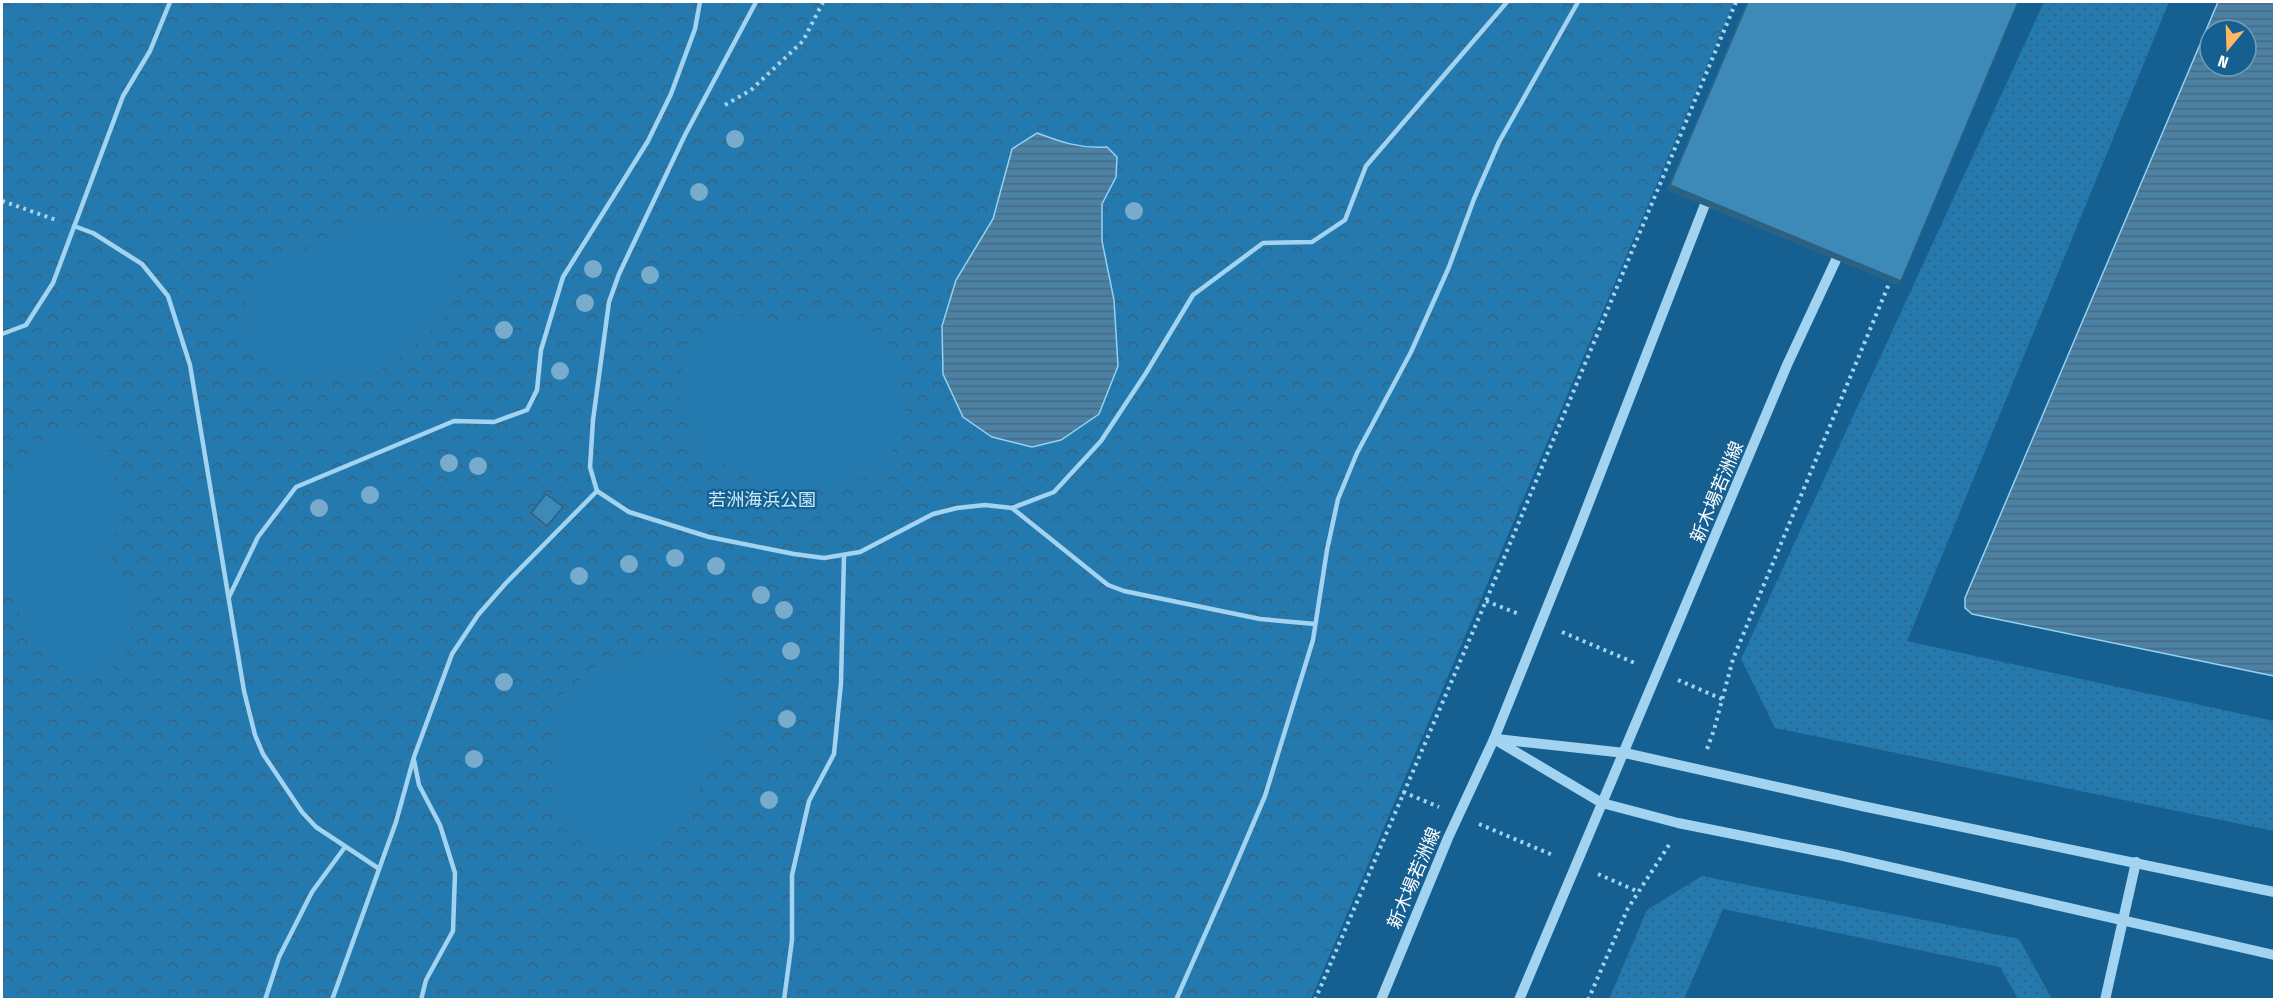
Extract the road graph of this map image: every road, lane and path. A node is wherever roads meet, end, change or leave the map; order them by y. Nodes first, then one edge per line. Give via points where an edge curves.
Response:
1 (170, 2) edge
2 (700, 2) edge
3 (756, 2) edge
4 (824, 2) edge
5 (1507, 2) edge
6 (1578, 2) edge
7 (1736, 2) edge
8 (718, 108) dead end
9 (1716, 178) edge
10 (2, 201) edge
11 (74, 226) junction
12 (1847, 235) edge
13 (1892, 276) edge
14 (2, 334) edge
15 (597, 491) junction
16 (1012, 508) junction
17 (843, 555) junction
18 (229, 597) junction
19 (1486, 601) junction
20 (1315, 624) junction
21 (1541, 624) junction
22 (1659, 672) junction
23 (1722, 699) junction
24 (1714, 730) dead end
25 (1494, 739) junction
26 (1625, 753) junction
27 (414, 757) junction
28 (1403, 792) junction
29 (1602, 803) junction
30 (1458, 815) junction
31 (345, 847) junction
32 (1666, 852) dead end
33 (2136, 861) junction
34 (1576, 865) junction
35 (378, 868) junction
36 (1639, 892) junction
37 (2274, 892) edge
38 (2123, 921) junction
39 (2274, 955) edge
40 (266, 999) edge
41 (332, 999) edge
42 (421, 999) edge
43 (784, 999) edge
44 (1176, 999) edge
45 (1315, 999) edge
46 (1381, 999) edge
47 (1520, 999) edge
48 (1588, 999) edge
49 (2105, 999) edge

1 - 11 lane via 150,51 123,96
2 - 18 lane via 695,29 671,94 648,141 563,278 541,350 537,390 527,410 494,422 454,421 296,487 258,537
3 - 15 lane via 690,127 609,302 590,467
4 - 8 path via 803,41 752,90
5 - 16 lane via 1366,166 1345,220 1312,242 1263,243 1193,295 1101,441 1054,492
6 - 20 lane via 1499,142 1411,352 1357,453 1338,499
7 - 19 path
9 - 21 street, 新木場若洲線
10 - 11 path
11 - 14 lane via 53,283 26,325
11 - 18 lane via 93,233 142,264 168,296 190,365
12 - 22 street, 新木場若洲線 via 1787,365
13 - 23 path via 1733,659
15 - 17 lane via 629,512 709,537 794,554 824,558
15 - 27 lane via 478,615 452,654
16 - 17 lane via 985,505 933,514 860,552
16 - 20 lane via 1108,585 1260,619
17 - 43 lane via 841,683 834,754 809,801 792,875 792,940
18 - 31 lane via 244,691 263,754 309,820
19 - 21 path
19 - 28 path
20 - 44 lane via 1264,796
21 - 22 path
21 - 25 street, 新木場若洲線
22 - 23 path
22 - 26 street, 新木場若洲線
23 - 24 path
25 - 26 street
25 - 29 street
25 - 30 street, 新木場若洲線
26 - 29 street, 新木場若洲線
26 - 33 street
27 - 35 lane
27 - 42 lane via 419,785 440,825 455,873 453,931 426,980
28 - 30 path
28 - 45 path
29 - 34 street, 新木場若洲線
29 - 38 street
30 - 34 path
30 - 46 street, 新木場若洲線
31 - 35 lane
31 - 40 lane via 312,892 279,957
32 - 36 path
33 - 37 street
33 - 38 street
34 - 36 path
34 - 47 street, 新木場若洲線
35 - 41 lane
36 - 48 path via 1628,908
38 - 39 street
38 - 49 street

